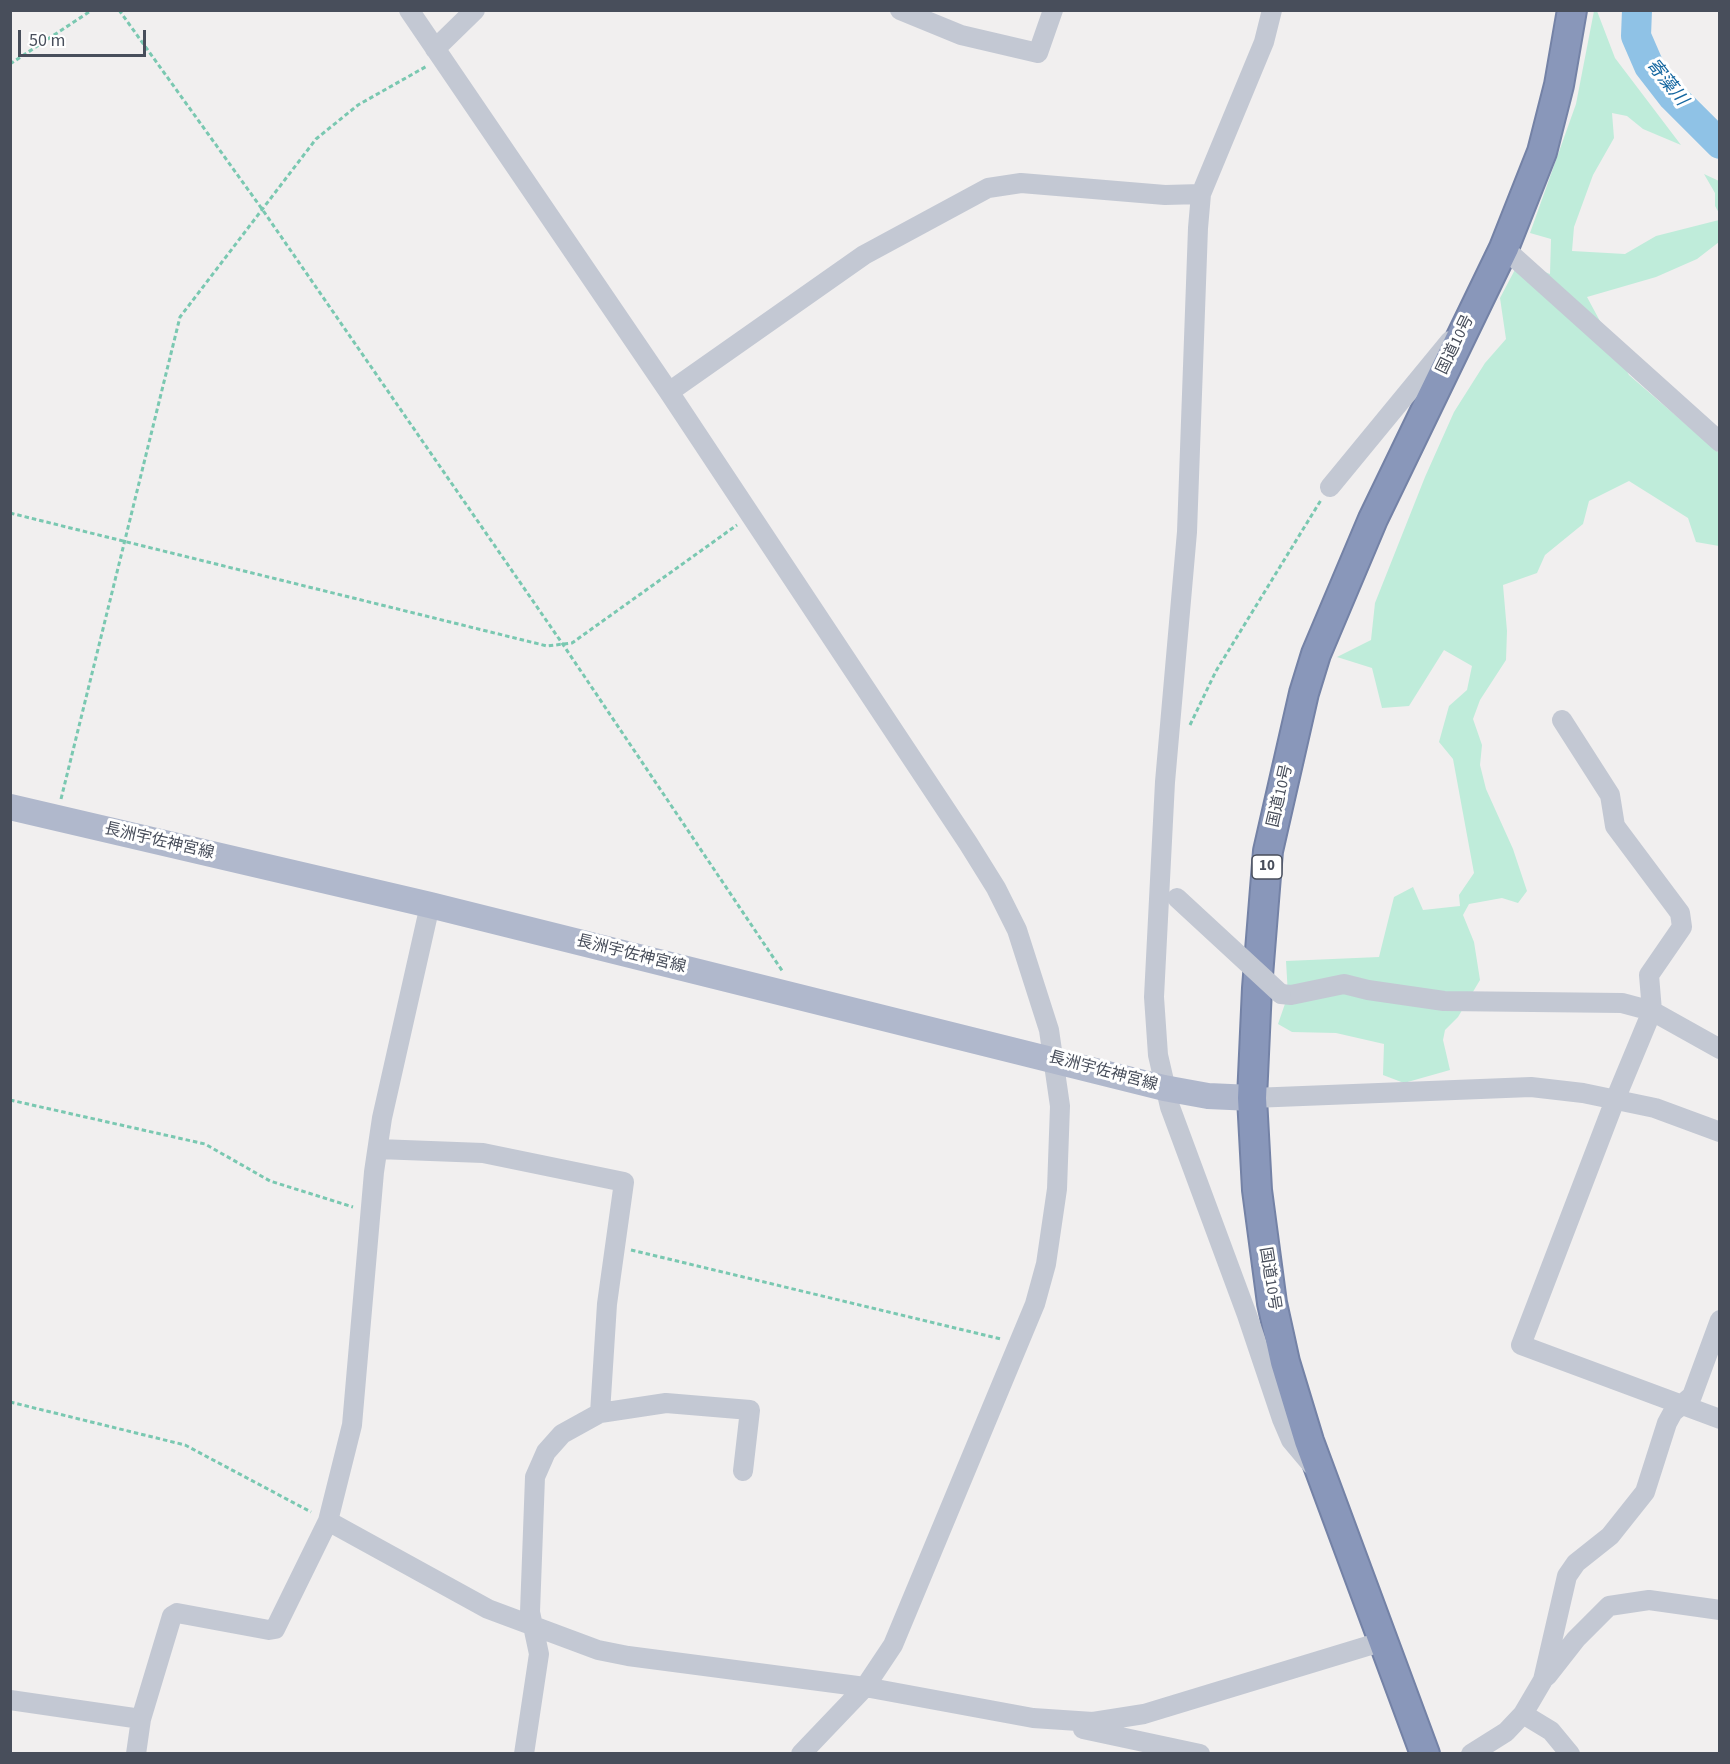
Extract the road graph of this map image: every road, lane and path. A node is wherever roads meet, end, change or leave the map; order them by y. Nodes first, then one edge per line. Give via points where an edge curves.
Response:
1 (92, 10) edge
2 (119, 10) edge
3 (409, 10) edge
4 (475, 10) edge
5 (900, 10) edge
6 (1053, 10) edge
7 (1272, 10) edge
8 (1572, 10) edge
9 (439, 54) junction
10 (10, 64) edge
11 (1202, 194) junction
12 (261, 209) junction
13 (1504, 248) junction
14 (1467, 320) junction
15 (669, 392) junction
16 (1719, 442) edge
17 (1330, 487) joint
18 (10, 513) edge
19 (750, 516) junction
20 (125, 540) junction
21 (564, 646) junction
22 (1562, 720) dead end
23 (1187, 729) dead end
24 (10, 807) edge
25 (57, 818) junction
26 (1161, 881) junction
27 (430, 906) junction
28 (799, 996) junction
29 (1652, 1011) junction
30 (1719, 1049) edge
31 (1054, 1059) junction
32 (1164, 1088) junction
33 (1252, 1098) junction
34 (10, 1100) edge
35 (1615, 1100) junction
36 (1719, 1132) edge
37 (378, 1149) junction
38 (370, 1212) junction
39 (616, 1246) junction
40 (1719, 1320) edge
41 (1020, 1344) junction
42 (10, 1402) edge
43 (1683, 1405) junction
44 (600, 1413) junction
45 (1719, 1419) edge
46 (743, 1471) dead end
47 (1322, 1479) junction
48 (328, 1521) junction
49 (1719, 1610) edge
50 (533, 1627) junction
51 (1384, 1641) junction
52 (1543, 1680) junction
53 (865, 1687) junction
54 (10, 1700) edge
55 (1523, 1714) junction
56 (1033, 1718) junction
57 (141, 1719) junction
58 (136, 1754) edge
59 (524, 1754) edge
60 (801, 1754) edge
61 (1200, 1754) edge
62 (1425, 1754) edge
63 (1471, 1754) edge
64 (1570, 1754) edge

1 - 10 path
2 - 12 path
3 - 9 street
4 - 9 street
5 - 6 street via 961,35 1038,53
7 - 11 street via 1264,42
8 - 13 highway, 国道10号 / 10 via 1542,152
9 - 12 path via 347,112 307,150
9 - 15 street
11 - 15 street via 1165,195 1021,183 988,188 864,255
11 - 26 street via 1187,532 1165,782
12 - 20 path via 180,317
12 - 21 path
13 - 14 highway, 国道10号 / 10
13 - 16 street
14 - 17 street
14 - 33 highway, 国道10号 / 10 via 1373,519 1316,654 1304,693 1268,851
15 - 19 street
17 - 23 path via 1216,671
18 - 20 path
19 - 21 path
19 - 31 street via 996,888 1017,930 1034,980
20 - 21 path via 547,646
20 - 25 path
21 - 28 path
22 - 29 street via 1607,790 1615,826 1683,921 1649,975
24 - 25 main road, 長洲宇佐神宮線
25 - 27 main road, 長洲宇佐神宮線
26 - 29 street, bridge via 1281,994 1344,984 1444,1001 1622,1003
26 - 32 street via 1154,997
27 - 28 main road, 長洲宇佐神宮線
27 - 37 street
28 - 31 main road, 長洲宇佐神宮線
29 - 30 street
29 - 35 street
31 - 32 main road, 長洲宇佐神宮線
31 - 41 street via 1060,1106 1053,1227 1035,1304
32 - 33 main road, 長洲宇佐神宮線
32 - 47 street via 1282,1419 1291,1440
33 - 35 street via 1531,1088
33 - 47 highway, 国道10号 / 10 via 1257,1190 1272,1303 1292,1387
34 - 38 path via 206,1144 270,1181
35 - 36 street via 1655,1108
35 - 43 street via 1521,1345
37 - 38 street
37 - 39 street via 483,1153 624,1182
38 - 48 street via 352,1425
39 - 41 path
39 - 44 street via 607,1304
40 - 43 street via 1692,1396
41 - 53 street via 896,1637
42 - 48 path via 185,1445
43 - 45 street
43 - 52 street via 1672,1412 1667,1423 1645,1491 1610,1536 1576,1563 1567,1576
44 - 46 street via 666,1403 750,1410
44 - 50 street via 562,1434 546,1452 535,1477
47 - 51 highway, 国道10号 / 10
48 - 50 street via 488,1609
48 - 57 street via 274,1629 172,1616
49 - 52 street via 1649,1600 1610,1606 1576,1639
50 - 53 street via 574,1643 628,1656
50 - 59 street via 539,1654
51 - 56 street via 1144,1714 1093,1722
51 - 62 highway, 国道10号 / 10
52 - 55 street
53 - 56 street
53 - 60 street
54 - 57 street
55 - 63 street via 1506,1732
55 - 64 street via 1551,1731
56 - 61 street
57 - 58 street

